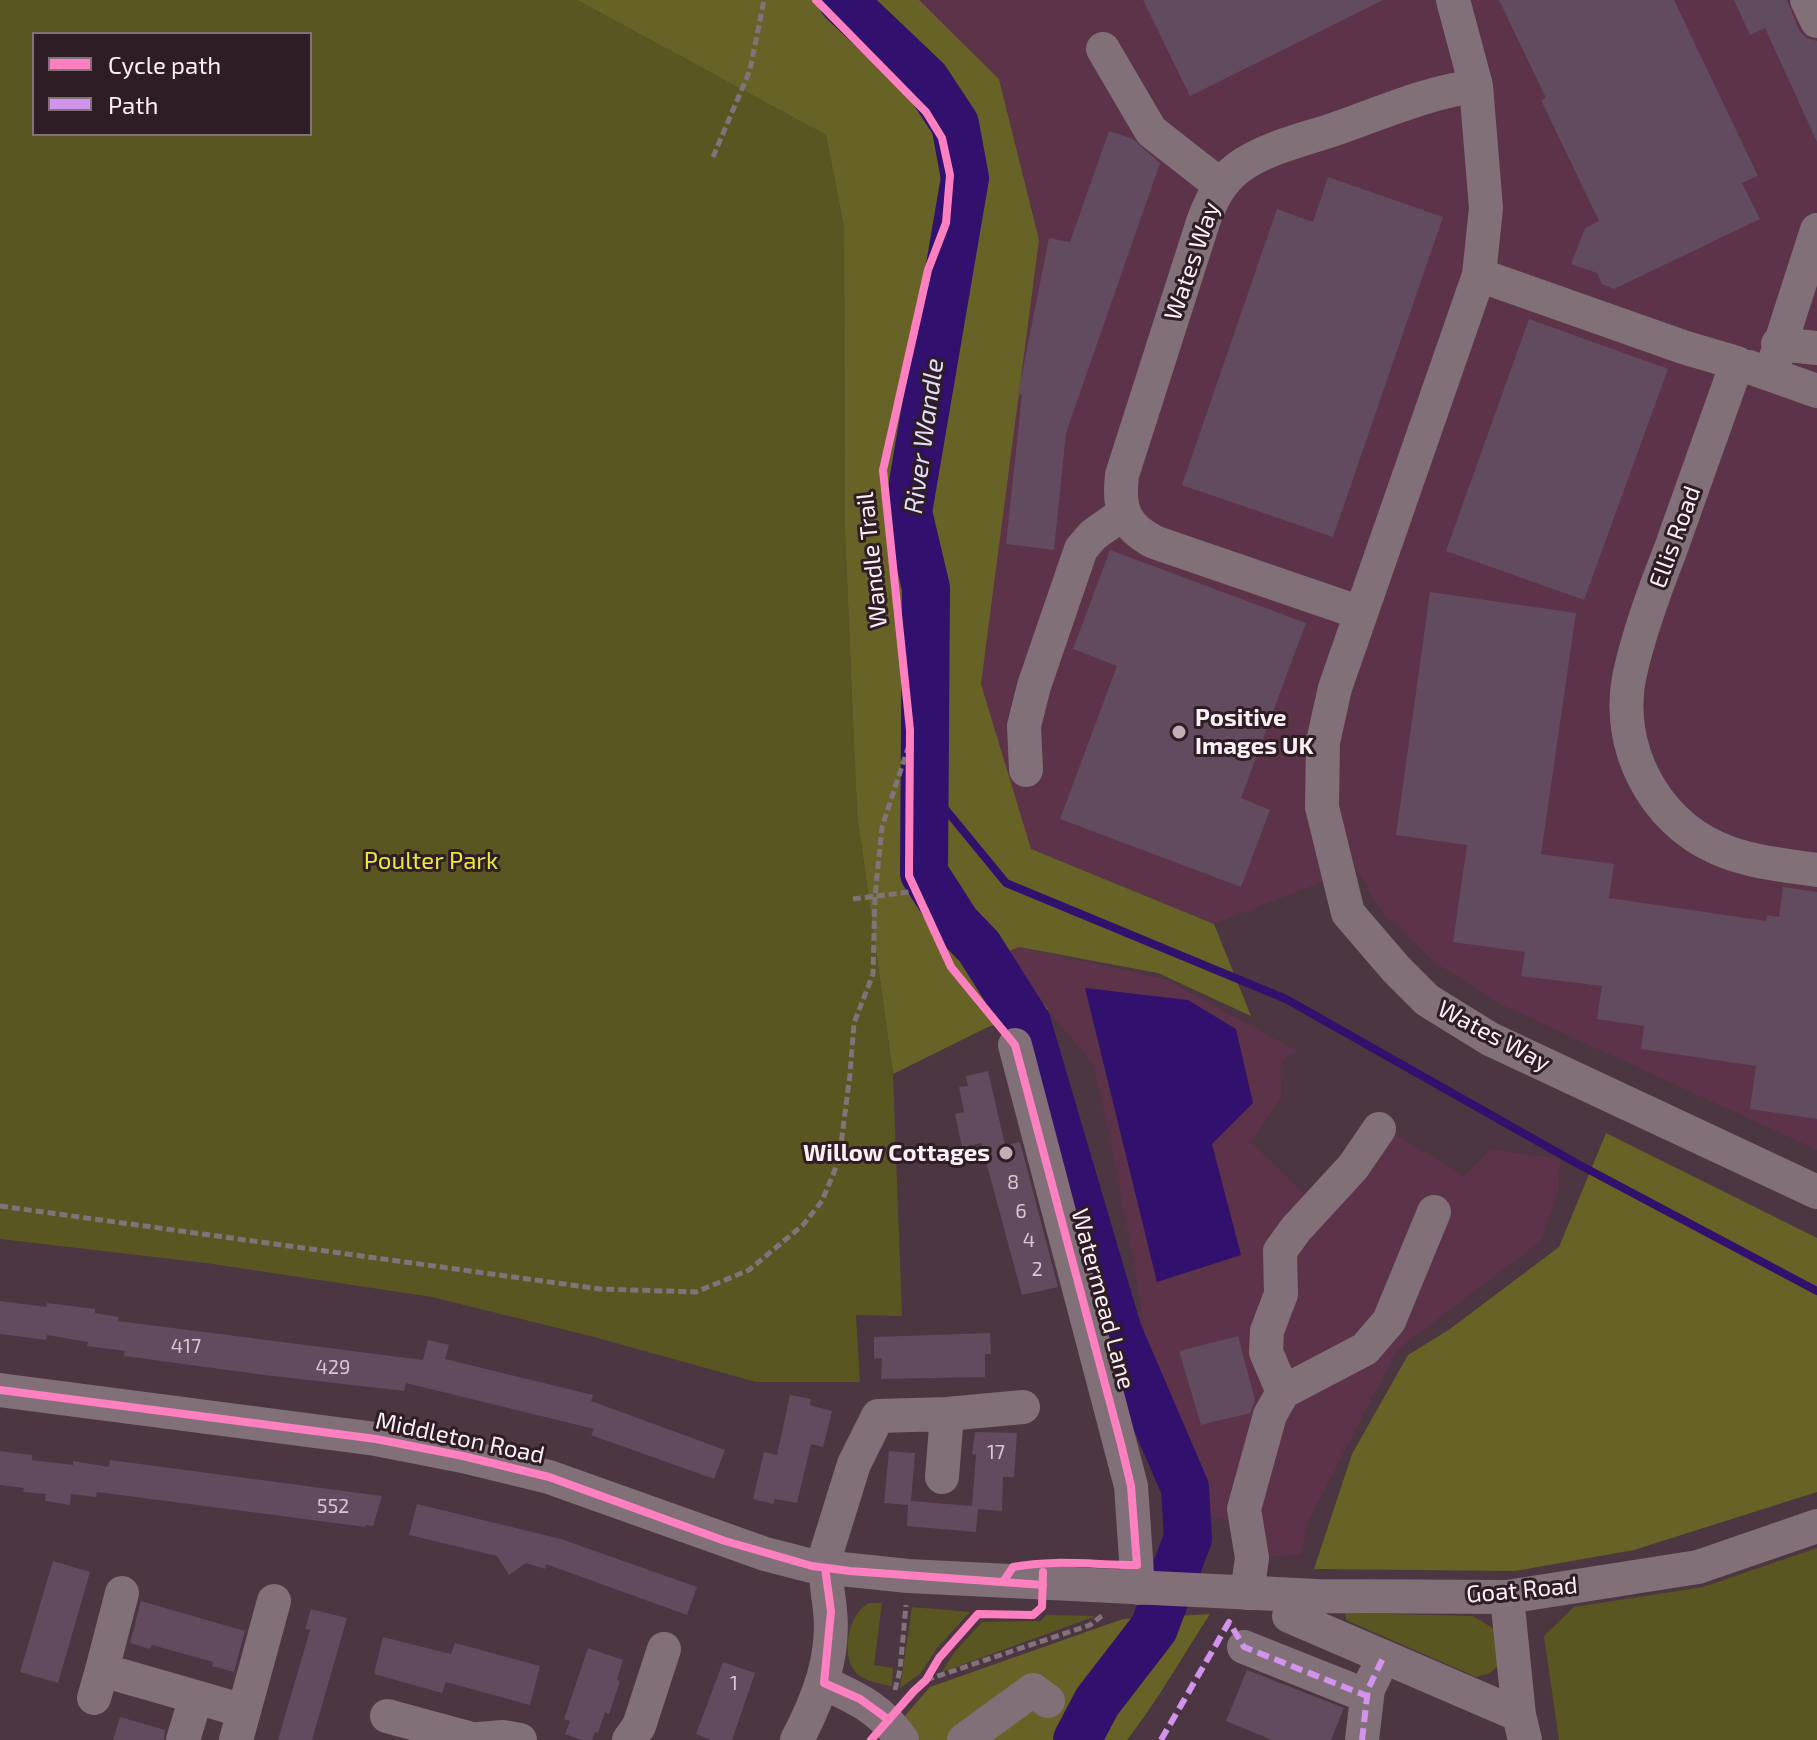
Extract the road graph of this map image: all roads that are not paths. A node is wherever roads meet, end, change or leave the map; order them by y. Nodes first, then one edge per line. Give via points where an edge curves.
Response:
1 (1453, 0) edge
2 (1807, 0) edge
3 (1817, 21) edge
4 (1103, 49) dead end
5 (1476, 86) junction
6 (1220, 185) junction
7 (1817, 230) edge
8 (1479, 275) junction
9 (1817, 348) edge
10 (1774, 359) junction
11 (1737, 363) junction
12 (1817, 391) edge
13 (1124, 513) junction
14 (1361, 613) junction
15 (1026, 770) dead end
16 (1817, 870) edge
17 (1015, 1045) dead end
18 (1379, 1129) dead end
19 (1817, 1192) edge
20 (1434, 1212) dead end
21 (0, 1390) edge
22 (1283, 1392) junction
23 (1023, 1407) dead end
24 (947, 1414) junction
25 (942, 1477) dead end
26 (1817, 1526) edge
27 (825, 1568) junction
28 (1138, 1588) junction
29 (122, 1593) dead end
30 (1233, 1593) junction
31 (1507, 1597) junction
32 (274, 1601) dead end
33 (1289, 1616) dead end
34 (1244, 1647) dead end
35 (664, 1649) dead end
36 (1384, 1656) junction
37 (824, 1683) junction
38 (1367, 1696) junction
39 (196, 1697) junction
40 (1048, 1701) dead end
41 (387, 1716) dead end
42 (897, 1722) edge
43 (240, 1726) edge
44 (1522, 1727) edge
45 (468, 1739) edge
46 (183, 1740) edge
47 (520, 1740) edge
48 (629, 1740) edge
49 (797, 1740) edge
50 (964, 1740) edge
51 (1362, 1740) edge

1 - 5 street, Wates Way
2 - 3 street
4 - 6 street via 1151,131
5 - 6 street, Wates Way via 1268,152 1239,167
5 - 8 street, Wates Way via 1486,208
6 - 13 street, Wates Way via 1204,219 1122,475
7 - 10 street
8 - 11 street
8 - 14 street, Wates Way
9 - 10 street
10 - 11 street
10 - 12 street
11 - 16 street, Ellis Road via 1642,630 1629,680 1626,722 1645,780 1659,802 1693,834 1742,857
13 - 14 street via 1137,533 1154,542
13 - 15 street via 1081,549 1024,726
14 - 19 street, Wates Way via 1323,742 1322,807 1348,913 1427,1000 1490,1039
17 - 28 street, Watermead Lane via 1131,1486
18 - 22 street via 1280,1251 1281,1294 1267,1331 1266,1352
20 - 22 street via 1389,1321 1365,1349
21 - 27 street, Middleton Road via 376,1439 463,1456 549,1477 765,1554
22 - 30 street via 1270,1415 1244,1509 1252,1558
23 - 24 street
24 - 25 street
24 - 27 street via 878,1416 854,1464
26 - 31 street, Goat Road via 1698,1567
27 - 28 street, Middleton Road
27 - 37 street via 831,1611
28 - 30 street, Middleton Road
29 - 39 street via 98,1684
30 - 31 street, Goat Road
31 - 44 street
32 - 43 street
33 - 36 street
34 - 38 street
35 - 48 street via 639,1726
36 - 38 street
36 - 44 street
37 - 42 street
37 - 49 street
38 - 51 street
39 - 43 street
39 - 46 street
40 - 50 street via 1033,1690
41 - 45 street
45 - 47 street

